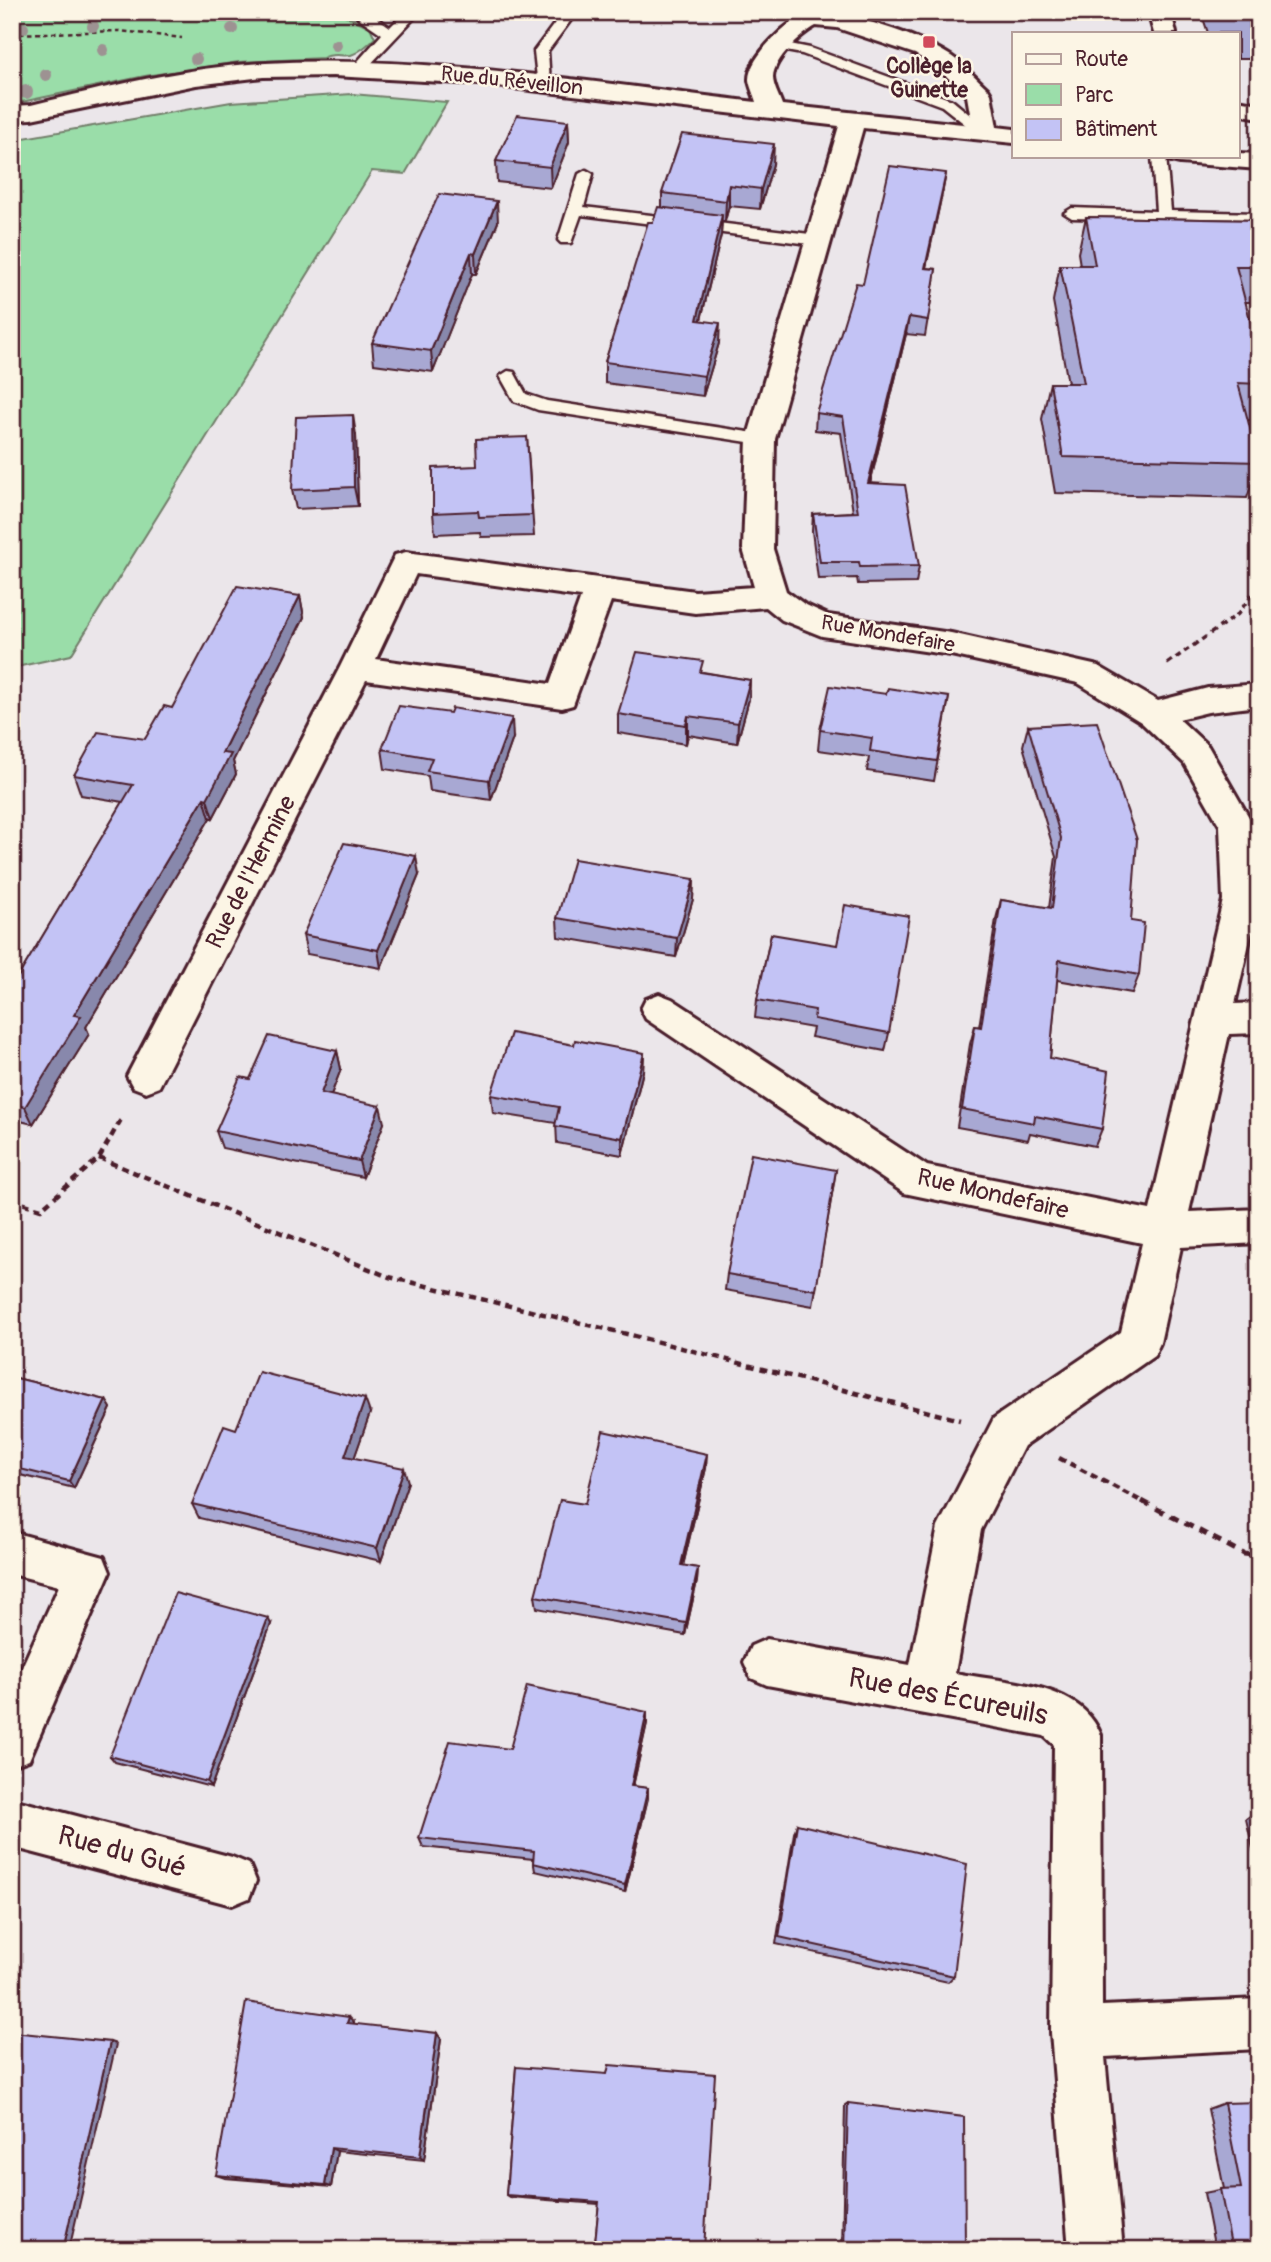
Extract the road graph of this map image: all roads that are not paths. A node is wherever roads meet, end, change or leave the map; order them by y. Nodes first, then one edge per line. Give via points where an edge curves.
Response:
1 (357, 12) edge
2 (413, 12) edge
3 (570, 12) edge
4 (1159, 12) edge
5 (1165, 32) edge
6 (392, 35) junction
7 (780, 46) junction
8 (358, 69) junction
9 (543, 84) junction
10 (1240, 107) edge
11 (771, 109) junction
12 (1259, 111) edge
13 (12, 113) edge
14 (853, 120) junction
15 (986, 134) junction
16 (1012, 136) edge
17 (1160, 158) edge
18 (1206, 158) edge
19 (1259, 162) edge
20 (586, 174) dead end
21 (575, 211) junction
22 (1072, 213) dead end
23 (1164, 215) junction
24 (1259, 218) edge
25 (566, 240) dead end
26 (818, 240) junction
27 (508, 376) dead end
28 (761, 439) junction
29 (599, 589) junction
30 (772, 596) junction
31 (356, 667) junction
32 (1259, 695) edge
33 (1153, 714) junction
34 (659, 1009) dead end
35 (1259, 1018) edge
36 (1213, 1020) junction
37 (146, 1076) road end
38 (1259, 1226) edge
39 (1165, 1230) junction
40 (12, 1553) edge
41 (767, 1662) dead end
42 (928, 1692) junction
43 (12, 1743) edge
44 (12, 1823) edge
45 (232, 1881) dead end
46 (1259, 2024) edge
47 (1077, 2033) junction
48 (1096, 2250) edge

1 - 6 lane
2 - 6 lane
3 - 9 lane via 541,51
4 - 5 street
6 - 8 lane
7 - 11 street via 764,64 761,80
7 - 15 lane via 947,103
7 - 15 street via 812,19 840,21 923,48 979,94
8 - 9 street, Rue du Réveillon
8 - 13 street, Rue du Réveillon via 294,69 173,80
9 - 11 street, Rue du Réveillon
10 - 12 street
11 - 14 street, Rue du Réveillon
14 - 15 street, Rue du Réveillon
14 - 26 street
15 - 16 street, Rue du Réveillon
17 - 23 lane
18 - 19 street
20 - 21 lane
21 - 25 lane
21 - 26 lane
22 - 23 lane
23 - 24 lane
26 - 28 street
27 - 28 lane via 520,397 544,406
28 - 30 street via 758,550
29 - 30 street, Rue de l'Hermine via 695,603
29 - 31 street, Rue de l'Hermine via 406,562
29 - 31 street via 562,697
30 - 33 street, Rue Mondefaire via 822,625 951,644 1087,674
31 - 37 street, Rue de l'Hermine
32 - 33 street via 1209,700
33 - 36 street, Rue Mondefaire via 1196,755 1237,826 1241,900
34 - 39 street, Rue Mondefaire via 918,1181
35 - 36 street
36 - 39 street, Rue Mondefaire
38 - 39 street, Rue Mondefaire
39 - 42 street, Rue Mondefaire via 1139,1343 1009,1432 960,1527
40 - 43 street via 88,1572
41 - 42 street, Rue des Écureuils
42 - 47 street, Rue des Écureuils via 1055,1715 1078,1735
44 - 45 street, Rue du Gué
46 - 47 street
47 - 48 street, Rue des Écureuils

